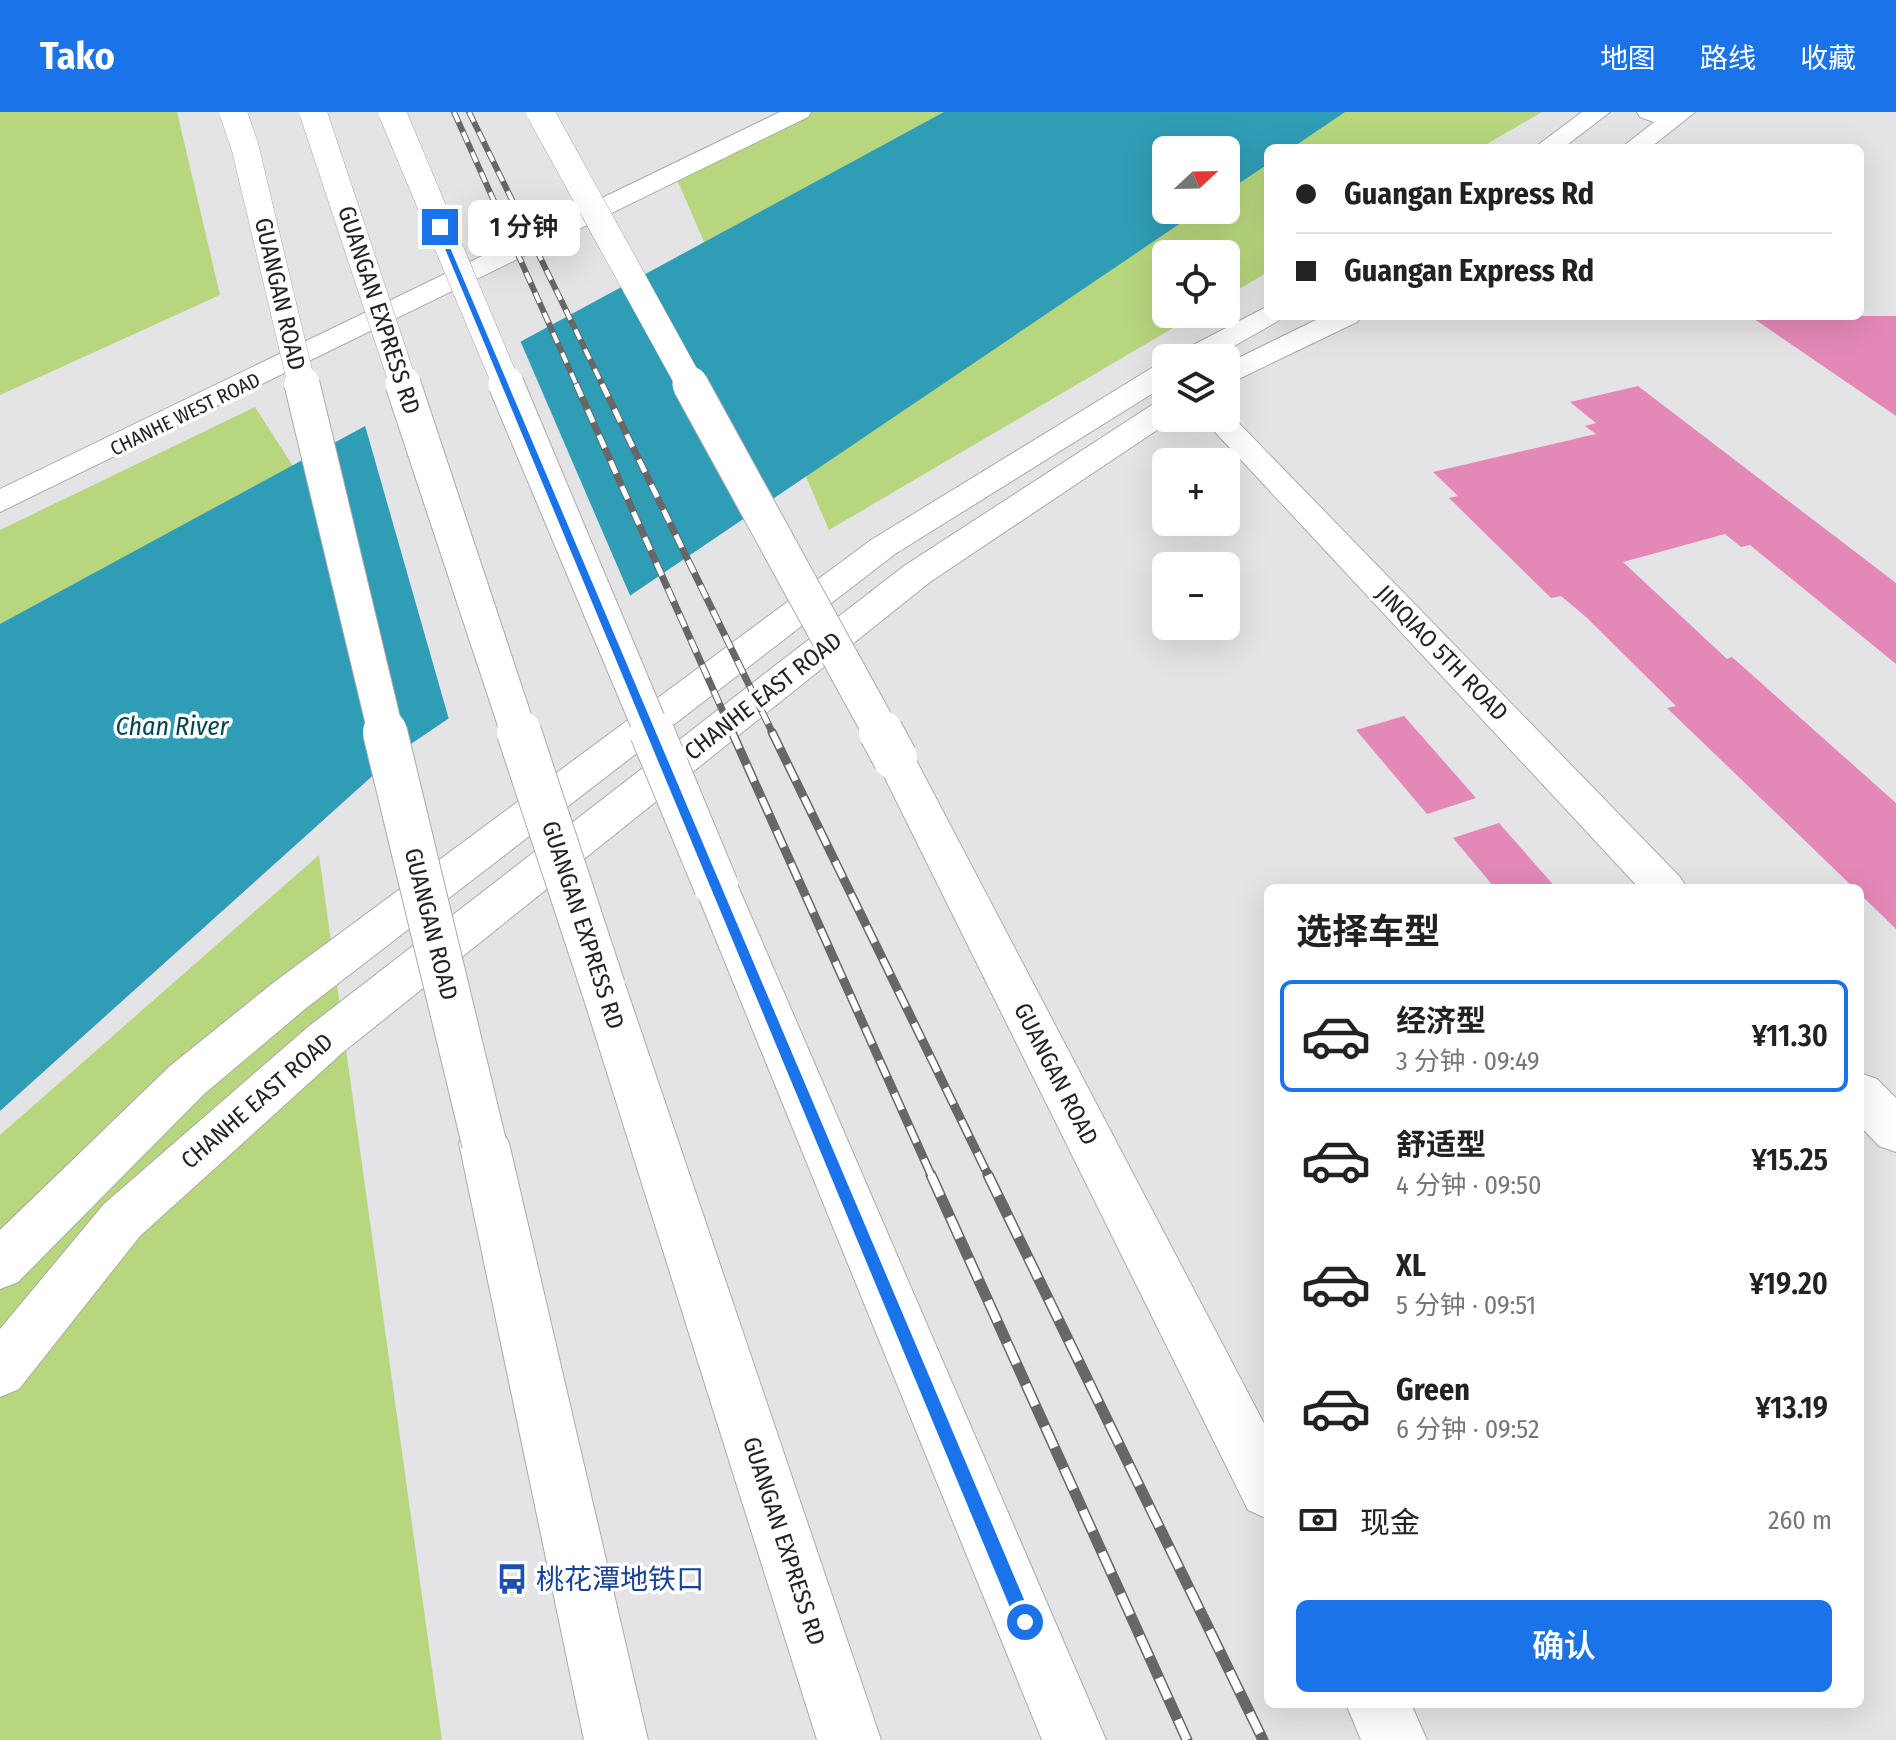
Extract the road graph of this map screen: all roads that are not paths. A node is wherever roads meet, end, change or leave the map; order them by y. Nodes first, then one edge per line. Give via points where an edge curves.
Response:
1 (233, 112) edge
2 (313, 112) edge
3 (392, 112) edge
4 (540, 112) edge
5 (743, 112) edge
6 (799, 112) edge
7 (1598, 112) edge
8 (1668, 115) edge
9 (1553, 144) edge
10 (1638, 144) edge
11 (1264, 317) edge
12 (1339, 320) edge
13 (1216, 344) edge
14 (1240, 369) edge
15 (1152, 381) edge
16 (1152, 419) edge
17 (1231, 432) edge
18 (11, 466) dead end
19 (0, 502) edge
20 (1661, 884) edge
21 (1864, 1097) edge
22 (1896, 1131) edge
23 (0, 1265) edge
24 (0, 1371) edge
25 (1264, 1482) edge
26 (1379, 1708) edge
27 (616, 1740) edge
28 (849, 1740) edge
29 (1074, 1740) edge
30 (1395, 1740) edge

1 - 27 main road, GUANGAN ROAD, bridge via 484,1143
2 - 28 main road, GUANGAN EXPRESS RD, bridge
3 - 29 main road, bridge
4 - 25 main road, GUANGAN ROAD, bridge via 895,758
5 - 18 main road, CHANHE WEST ROAD
6 - 19 main road, CHANHE WEST ROAD
7 - 9 main road
8 - 10 main road
11 - 13 main road
12 - 14 main road
15 - 23 main road, CHANHE EAST ROAD via 883,547 289,996 187,1080
16 - 24 main road, CHANHE EAST ROAD via 917,574 325,1040 122,1220
17 - 20 main road, JINQIAO 5TH ROAD
21 - 22 main road
26 - 30 main road

